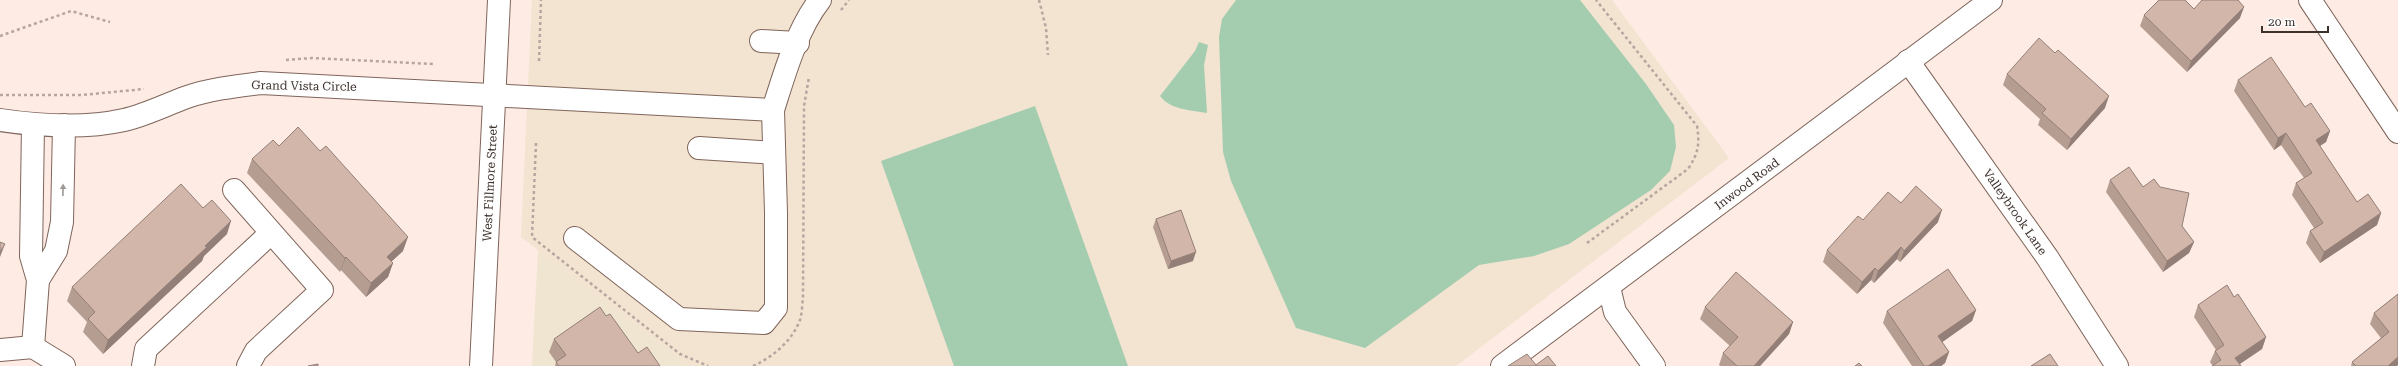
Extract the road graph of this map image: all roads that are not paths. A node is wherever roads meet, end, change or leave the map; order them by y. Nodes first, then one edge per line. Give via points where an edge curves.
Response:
1 (499, 0) edge
2 (820, 0) edge
3 (1991, 0) edge
4 (2310, 0) edge
5 (761, 41) dead end
6 (798, 43) junction
7 (1908, 61) junction
8 (495, 95) junction
9 (773, 110) junction
10 (0, 120) edge
11 (33, 125) junction
12 (64, 125) junction
13 (2398, 132) edge
14 (699, 148) dead end
15 (774, 153) junction
16 (234, 190) dead end
17 (32, 220) junction
18 (62, 222) junction
19 (271, 233) junction
20 (575, 238) dead end
21 (638, 264) dead end
22 (618, 272) junction
23 (38, 280) junction
24 (1609, 287) junction
25 (33, 347) junction
26 (0, 350) edge
27 (64, 366) edge
28 (143, 366) edge
29 (248, 366) edge
30 (481, 366) edge
31 (1502, 366) edge
32 (1654, 366) edge
33 (2117, 366) edge

1 - 8 street, West Fillmore Street
2 - 6 street via 812,11
3 - 7 street, Inwood Road
4 - 13 street
5 - 6 street
6 - 9 street
7 - 24 street, Inwood Road
7 - 33 street, Valleybrook Lane via 2047,257
8 - 9 street, Grand Vista Circle
8 - 12 street, Grand Vista Circle via 261,83 187,97 149,114 123,120 90,125
8 - 30 street, West Fillmore Street
9 - 15 street
10 - 11 street, Grand Vista Circle
11 - 12 street, Grand Vista Circle
11 - 17 street
18 -> 12 street
14 - 15 street
15 - 22 street via 776,308 764,323 679,319
16 - 19 street
17 - 18 street
17 - 23 street via 32,256
18 - 23 street via 56,251
19 - 28 street via 146,349
19 - 29 street via 322,290 256,351
20 - 22 street
21 - 22 street
23 - 25 street
24 - 31 street, Inwood Road
24 - 32 street via 1615,312
25 - 26 street
25 - 27 street

